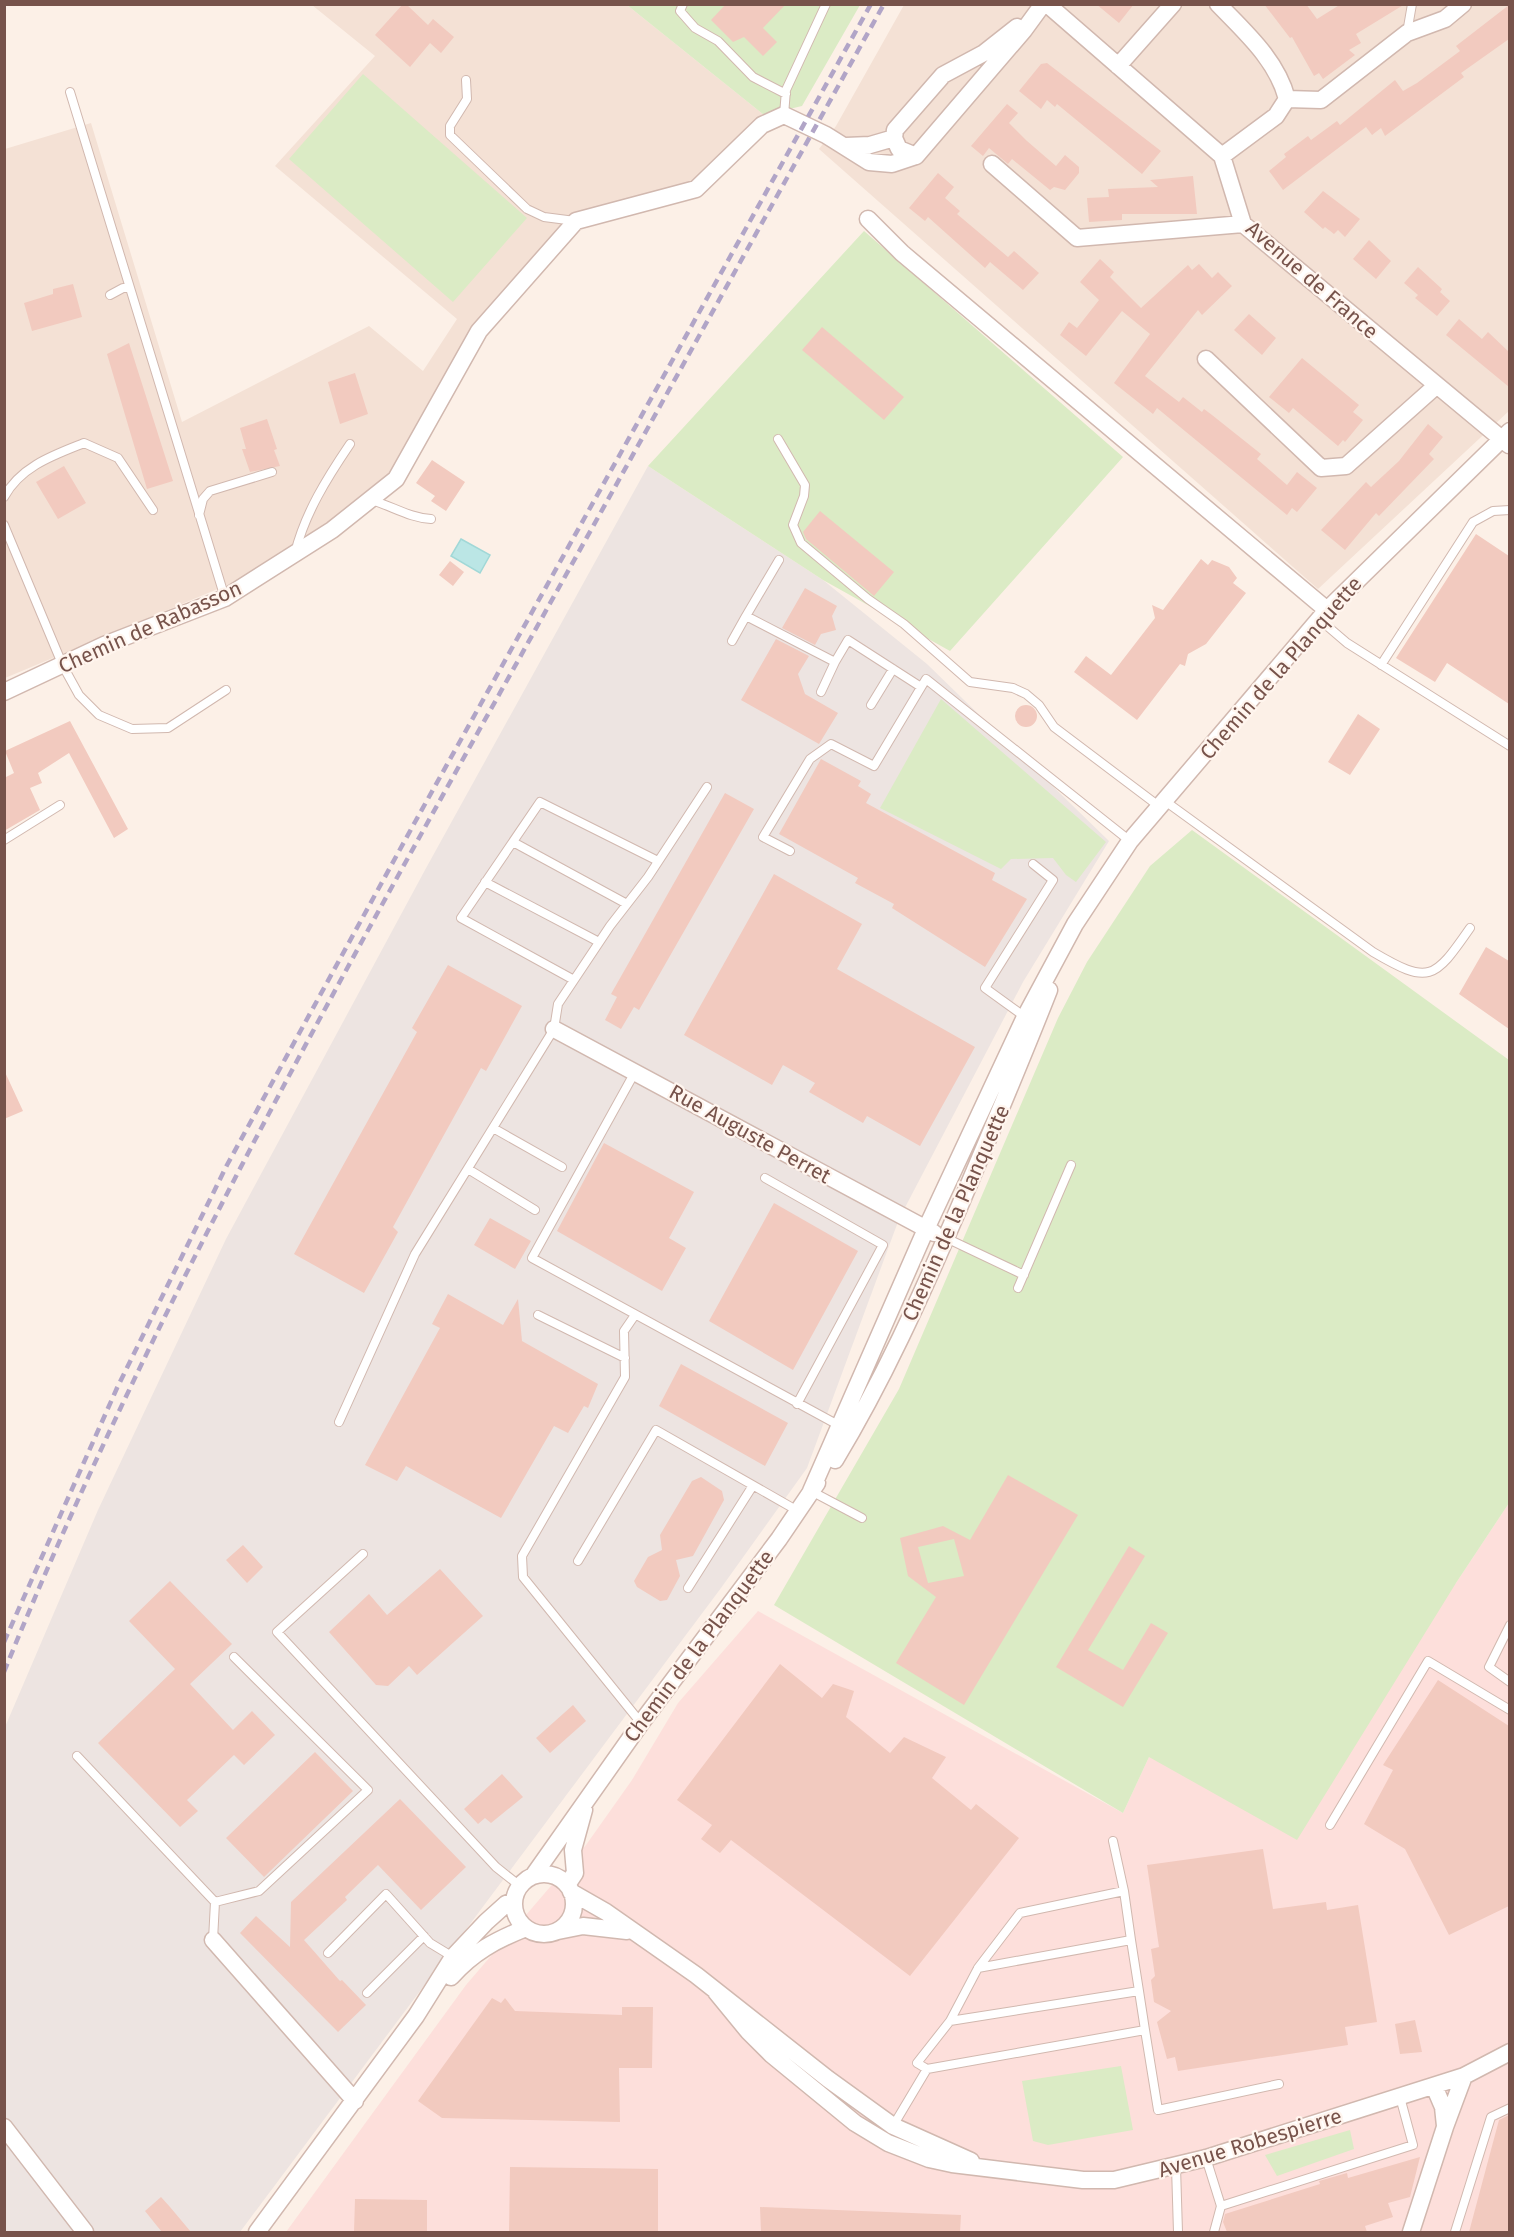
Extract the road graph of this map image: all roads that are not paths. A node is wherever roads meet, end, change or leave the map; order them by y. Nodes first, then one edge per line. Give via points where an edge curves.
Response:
1 (682, 4) edge
2 (826, 4) edge
3 (1044, 4) edge
4 (1173, 4) edge
5 (1218, 4) edge
6 (1412, 4) edge
7 (1463, 4) edge
8 (1407, 33) junction
9 (1118, 66) junction
10 (466, 80) dead end
11 (70, 92) dead end
12 (786, 94) junction
13 (1287, 99) junction
14 (784, 115) junction
15 (894, 138) junction
16 (846, 146) junction
17 (916, 156) junction
18 (1222, 156) junction
19 (992, 164) dead end
20 (868, 219) dead end
21 (576, 221) junction
22 (1243, 224) junction
23 (130, 288) junction
24 (110, 295) dead end
25 (1206, 359) dead end
26 (1437, 385) junction
27 (1506, 438) edge
28 (777, 439) dead end
29 (350, 444) dead end
30 (272, 472) dead end
31 (4, 497) edge
32 (370, 500) junction
33 (153, 510) dead end
34 (1509, 510) edge
35 (199, 516) junction
36 (431, 519) dead end
37 (4, 525) edge
38 (295, 554) junction
39 (779, 560) dead end
40 (225, 598) junction
41 (1323, 615) junction
42 (746, 616) junction
43 (732, 641) dead end
44 (835, 662) junction
45 (1381, 665) junction
46 (63, 666) junction
47 (893, 669) junction
48 (921, 687) junction
49 (226, 690) dead end
50 (4, 692) edge
51 (821, 692) dead end
52 (871, 705) dead end
53 (1509, 746) edge
54 (707, 787) dead end
55 (1162, 804) junction
56 (60, 805) dead end
57 (4, 840) edge
58 (513, 842) junction
59 (1130, 842) junction
60 (790, 851) dead end
61 (658, 861) junction
62 (1033, 864) dead end
63 (485, 882) junction
64 (627, 904) junction
65 (1075, 924) junction
66 (1470, 928) dead end
67 (599, 942) junction
68 (574, 980) junction
69 (1025, 1017) junction
70 (554, 1029) junction
71 (635, 1071) junction
72 (493, 1128) junction
73 (1071, 1165) dead end
74 (562, 1167) dead end
75 (468, 1169) junction
76 (765, 1178) dead end
77 (535, 1210) dead end
78 (926, 1229) junction
79 (946, 1238) junction
80 (1024, 1275) junction
81 (1018, 1288) dead end
82 (538, 1315) dead end
83 (635, 1315) junction
84 (625, 1358) junction
85 (797, 1404) junction
86 (339, 1422) dead end
87 (840, 1426) junction
88 (752, 1487) junction
89 (812, 1491) junction
90 (798, 1511) junction
91 (862, 1518) dead end
92 (363, 1554) dead end
93 (578, 1561) dead end
94 (688, 1588) dead end
95 (1509, 1625) edge
96 (234, 1657) dead end
97 (1509, 1682) edge
98 (1509, 1710) edge
99 (641, 1722) junction
100 (77, 1756) dead end
101 (586, 1800) junction
102 (1330, 1825) dead end
103 (1113, 1841) dead end
104 (522, 1888) junction
105 (569, 1888) junction
106 (1124, 1891) junction
107 (215, 1902) junction
108 (526, 1928) junction
109 (631, 1931) junction
110 (552, 1932) junction
111 (424, 1936) junction
112 (213, 1940) joint
113 (1131, 1940) junction
114 (328, 1953) dead end
115 (453, 1957) junction
116 (978, 1968) junction
117 (1139, 1991) junction
118 (716, 1992) junction
119 (367, 1993) dead end
120 (416, 2016) junction
121 (950, 2021) junction
122 (1145, 2030) junction
123 (1509, 2052) edge
124 (927, 2068) junction
125 (1464, 2076) junction
126 (1279, 2084) dead end
127 (1434, 2086) junction
128 (1400, 2097) junction
129 (355, 2101) junction
130 (1509, 2108) edge
131 (893, 2126) junction
132 (4, 2127) edge
133 (1444, 2127) junction
134 (1206, 2158) junction
135 (980, 2166) junction
136 (1176, 2167) junction
137 (1221, 2206) junction
138 (85, 2232) edge
139 (257, 2232) edge
140 (1179, 2232) edge
141 (1214, 2232) edge
142 (1411, 2232) edge
143 (1455, 2232) edge

1 - 12 lane via 680,11 695,28 718,41 753,77
2 - 12 lane
3 - 9 street
3 - 15 street via 984,53 943,75 896,130
3 - 17 street
4 - 9 street
5 - 13 street via 1250,36 1281,78
6 - 8 lane
7 - 8 street via 1444,19
8 - 13 street via 1321,100
9 - 18 street
10 - 21 lane via 467,99 450,126 450,135 527,209 544,217
11 - 23 lane
12 - 14 lane
13 - 18 street via 1276,116
14 - 16 street
14 - 21 street via 762,125 696,189
15 - 16 street
15 - 17 street via 899,149
16 - 17 street via 869,162 892,164
18 - 22 street, Avenue de France
19 - 22 street via 1077,238
20 - 41 street
21 - 32 street, Chemin de Rabasson via 479,332 396,479
22 - 26 street, Avenue de France
23 - 24 lane
23 - 35 lane
25 - 26 street via 1322,468 1346,466
26 - 27 street, Avenue de France
27 - 41 street, Chemin de la Planquette
28 - 55 lane via 805,484 793,525 801,543 904,624 969,682 1013,688 1026,694 1054,728
29 - 38 lane via 321,488
30 - 35 lane via 210,491 203,499
31 - 33 lane via 42,459 84,443 118,458
32 - 36 lane via 397,507 414,518
32 - 38 street, Chemin de Rabasson
34 - 45 lane via 1502,508 1473,522
35 - 40 lane
37 - 46 lane
38 - 40 street, Chemin de Rabasson
39 - 42 lane
40 - 46 street, Chemin de Rabasson via 104,645
41 - 45 lane via 1347,644
41 - 55 street, Chemin de la Planquette
42 - 43 lane
42 - 44 lane
44 - 47 lane via 848,640
44 - 51 lane
45 - 53 lane
46 - 49 lane via 80,695 99,715 132,729 168,728
46 - 50 street, Chemin de Rabasson
47 - 48 lane
47 - 52 lane
48 - 59 lane via 926,679
48 - 60 lane via 874,765 831,744 810,759 763,837
54 - 61 lane
55 - 59 street, Chemin de la Planquette
55 - 66 lane via 1404,971 1424,973 1445,964
56 - 57 lane
58 - 61 lane via 540,802
58 - 63 lane
58 - 64 lane
59 - 65 street, Chemin de la Planquette
61 - 64 lane
62 - 69 lane via 1053,880 985,988
63 - 67 lane
63 - 68 lane via 461,918
64 - 67 lane
65 - 69 street, Chemin de la Planquette
65 - 79 street, Chemin de la Planquette
67 - 68 lane
68 - 70 lane via 558,1004
69 - 78 street, Chemin de la Planquette
70 - 71 street, Rue Auguste Perret
70 - 72 lane
71 - 78 street, Rue Auguste Perret
71 - 83 lane via 532,1258
72 - 74 lane
72 - 75 lane
73 - 80 lane
75 - 77 lane
75 - 86 lane via 415,1254
76 - 85 lane via 883,1245
78 - 79 street, Rue Auguste Perret
78 - 87 street, Chemin de la Planquette
79 - 80 lane
79 - 89 street, Chemin de la Planquette via 881,1379
80 - 81 lane
82 - 84 lane
83 - 84 lane via 624,1331
83 - 85 lane
84 - 99 lane via 625,1377 522,1556 523,1576
85 - 87 lane
87 - 89 street, Chemin de la Planquette
88 - 90 lane
88 - 93 lane via 656,1430
88 - 94 lane
89 - 90 street, Chemin de la Planquette
89 - 91 lane
90 - 99 street, Chemin de la Planquette
92 - 104 lane via 277,1632 496,1867
95 - 97 lane via 1489,1667
96 - 107 lane via 368,1790 259,1892
98 - 102 lane via 1428,1661
99 - 101 street, Chemin de la Planquette
100 - 107 lane
101 - 104 street, Chemin de la Planquette
101 - 105 street, Chemin de la Planquette via 573,1850 575,1873
103 - 106 lane
104 - 105 street via 555,1876
104 - 108 street via 515,1913
104 - 115 street, Chemin de la Planquette
105 - 109 street, Avenue Robespierre
105 - 110 street via 573,1901 569,1920
106 - 113 lane
106 - 116 lane via 1020,1913
107 - 112 lane
108 - 110 street via 543,1934
108 - 120 street, Chemin de la Planquette via 478,1951
109 - 110 street, Avenue Robespierre via 584,1926
109 - 118 street, Avenue Robespierre
111 - 114 lane via 386,1894
111 - 115 lane
111 - 119 lane
112 - 129 street
113 - 116 lane
113 - 117 lane
115 - 120 street, Chemin de la Planquette
116 - 121 lane
117 - 121 lane
117 - 122 lane
118 - 131 street, Avenue Robespierre
118 - 135 street, Avenue Robespierre via 772,2055 855,2123 904,2150 952,2164
120 - 129 street, Chemin de la Planquette
121 - 124 lane via 917,2063
122 - 124 lane
122 - 126 lane via 1158,2110
123 - 125 street, Avenue Robespierre
124 - 131 lane
125 - 127 street, Avenue Robespierre
125 - 133 street
127 - 128 street, Avenue Robespierre
127 - 133 street via 1443,2107
128 - 134 street, Avenue Robespierre
128 - 137 lane via 1413,2145
129 - 139 street, Chemin de la Planquette
130 - 143 lane via 1491,2117
131 - 135 street, Avenue Robespierre
132 - 138 street
133 - 142 street
134 - 136 street, Avenue Robespierre
134 - 137 lane
135 - 136 street, Avenue Robespierre via 1083,2180 1114,2180
136 - 140 lane
137 - 141 lane

